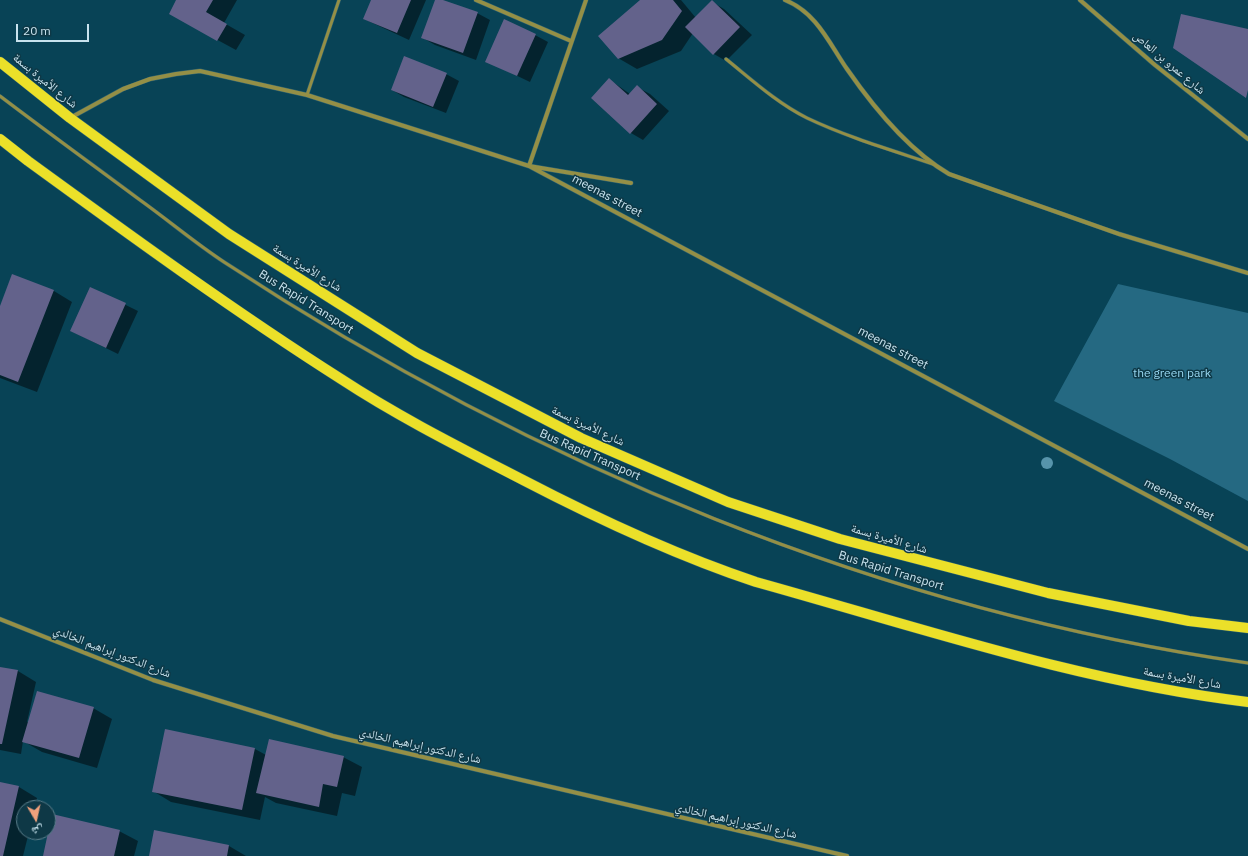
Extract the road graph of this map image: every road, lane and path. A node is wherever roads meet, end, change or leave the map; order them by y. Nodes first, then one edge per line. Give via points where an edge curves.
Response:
1 (339, 0) edge
2 (476, 0) edge
3 (586, 0) edge
4 (785, 0) edge
5 (1080, 0) edge
6 (571, 41) junction
7 (726, 59) dead end
8 (0, 62) edge
9 (307, 95) junction
10 (0, 96) edge
11 (70, 118) junction
12 (0, 139) edge
13 (1248, 139) edge
14 (933, 164) junction
15 (529, 166) junction
16 (630, 183) dead end
17 (1248, 273) edge
18 (1248, 549) edge
19 (0, 619) edge
20 (1248, 628) edge
21 (1248, 663) edge
22 (1248, 702) edge
23 (847, 856) edge

1 - 9 lane
2 - 6 street
3 - 6 street
4 - 14 street via 816,21 869,98 899,132
5 - 13 street, شارع عمرو بن العاص via 1155,65
6 - 15 street
7 - 14 lane via 775,99 806,118
8 - 11 main road, شارع الأميرة بسمة
9 - 11 street via 200,72 176,74 150,79 123,89
9 - 15 street
10 - 21 lane, Bus Rapid Transport via 222,260 330,327 430,386 530,438 613,476 772,542 897,584 1064,630
11 - 20 main road, شارع الأميرة بسمة via 229,234 411,349 493,394 588,441 728,502 840,539 1048,593 1190,621
12 - 22 main road, شارع الأميرة بسمة via 213,295 342,380 438,436 586,513 721,570 756,582 1059,667
14 - 17 street via 967,182 1119,234
15 - 16 street
15 - 18 street, meenas street
19 - 23 street, شارع الدكتور إبراهيم الخالدي via 153,680 332,736

